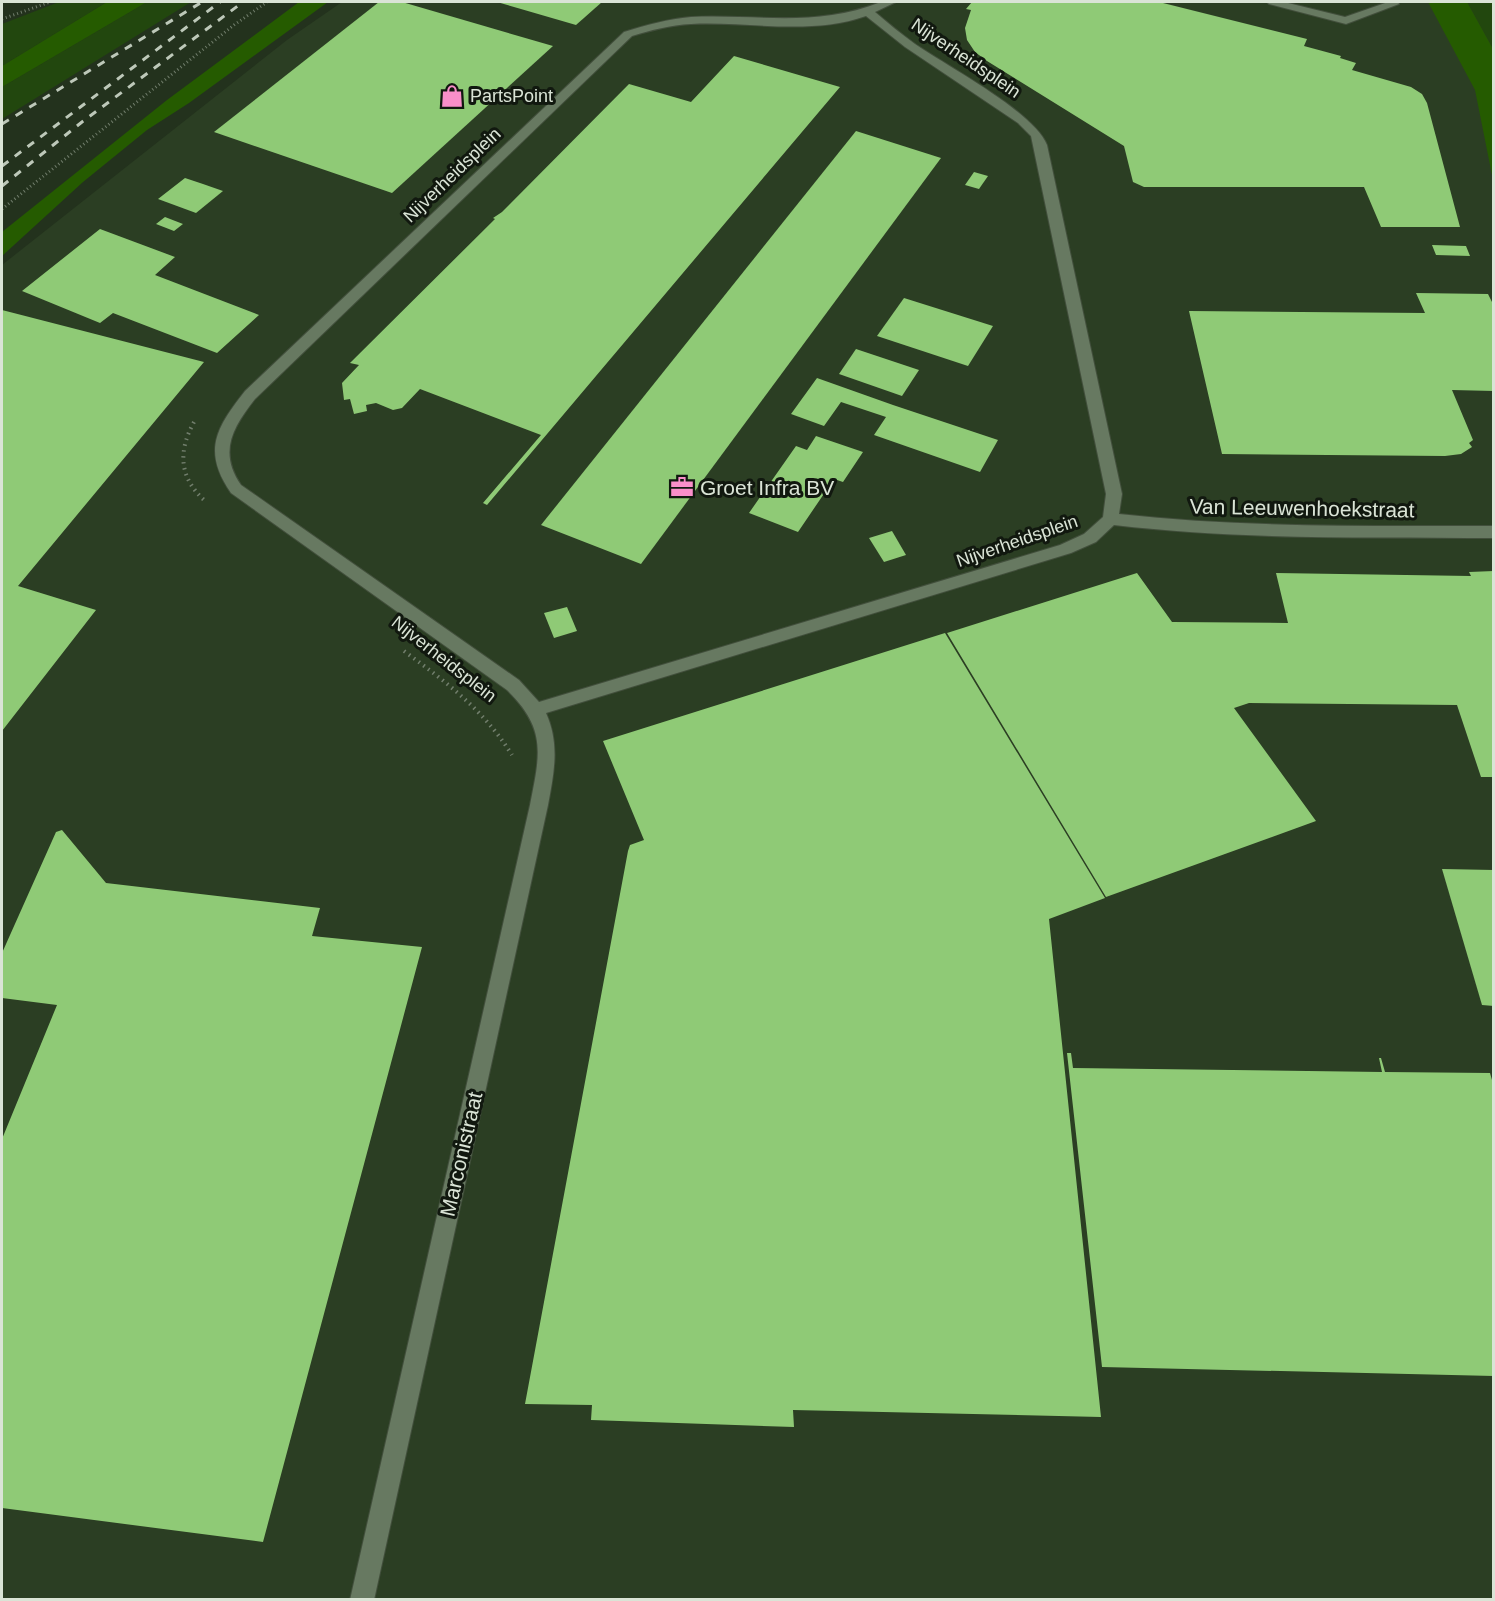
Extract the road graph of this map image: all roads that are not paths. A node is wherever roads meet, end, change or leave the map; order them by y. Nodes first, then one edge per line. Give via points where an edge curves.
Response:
1 (890, 2) edge
2 (1273, 2) edge
3 (1393, 2) edge
4 (868, 12) junction
5 (1111, 519) junction
6 (1494, 532) edge
7 (537, 709) junction
8 (362, 1599) edge

1 - 4 street
2 - 3 street via 1346,21
4 - 5 street, Nijverheidsplein via 909,45 1022,120 1037,135 1114,494
4 - 7 street, Nijverheidsplein via 828,20 678,15 637,28 250,395 226,429 221,454 226,478 236,489 513,685
5 - 6 street, Van Leeuwenhoekstraat via 1190,528 1273,531
5 - 7 street, Nijverheidsplein via 1090,538 1065,549
7 - 8 street, Marconistraat via 548,747 539,805

